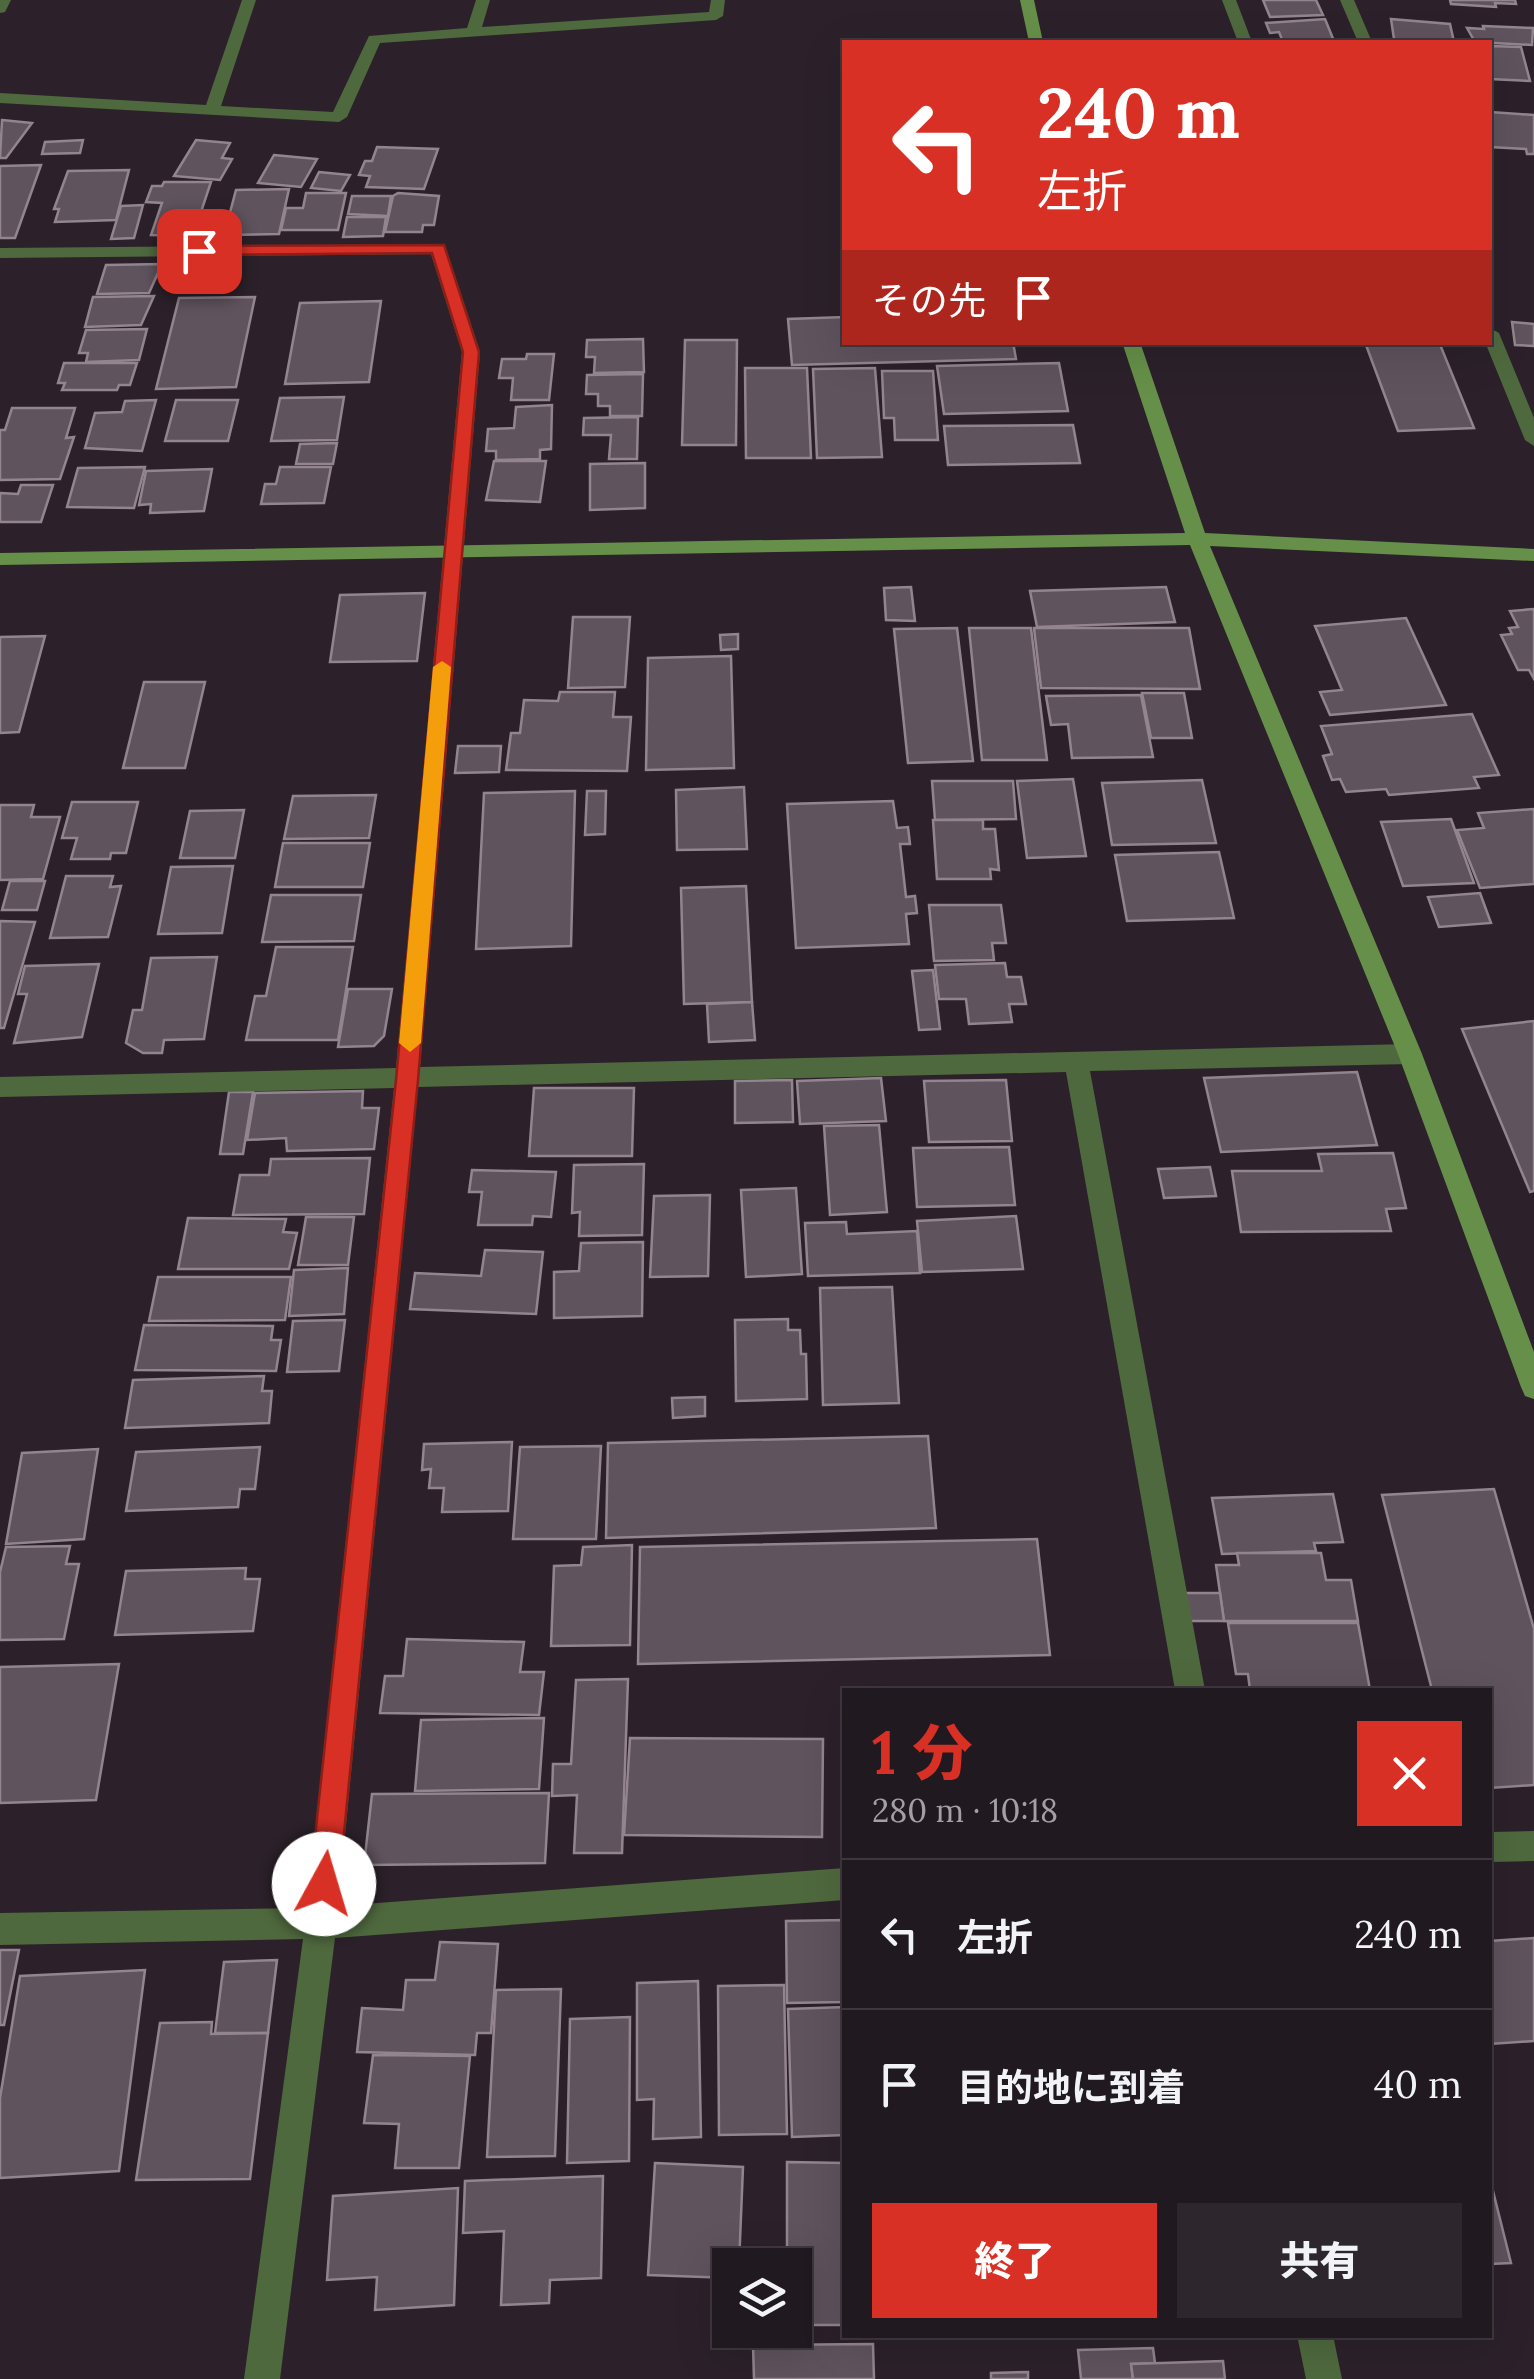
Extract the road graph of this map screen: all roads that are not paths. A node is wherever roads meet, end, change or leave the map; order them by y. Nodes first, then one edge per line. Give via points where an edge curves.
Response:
1 (4, 0) edge
2 (249, 0) edge
3 (483, 0) edge
4 (718, 0) edge
5 (1027, 0) edge
6 (1228, 0) edge
7 (1346, 0) edge
8 (0, 9) edge
9 (474, 31) junction
10 (1036, 40) edge
11 (1244, 40) edge
12 (1364, 40) edge
13 (0, 98) edge
14 (212, 110) junction
15 (0, 253) edge
16 (1492, 338) edge
17 (1132, 345) edge
18 (1534, 440) edge
19 (1196, 539) junction
20 (452, 550) junction
21 (1534, 554) edge
22 (0, 558) edge
23 (1410, 1054) junction
24 (1076, 1060) junction
25 (407, 1080) junction
26 (0, 1087) edge
27 (1534, 1387) edge
28 (1190, 1688) edge
29 (1534, 1846) edge
30 (1492, 1848) edge
31 (842, 1884) edge
32 (321, 1923) junction
33 (0, 1929) edge
34 (1316, 2338) edge
35 (262, 2379) edge
36 (1324, 2379) edge

1 - 8 street
2 - 14 street
3 - 9 street
4 - 9 street via 716,16
5 - 10 street
6 - 11 street
7 - 12 street
9 - 14 street via 374,39 339,117
13 - 14 street
15 - 20 street via 438,248 471,352
16 - 18 street
17 - 19 street
19 - 20 street
19 - 21 street
19 - 23 street
20 - 22 street
20 - 25 street
23 - 24 street
23 - 27 street
24 - 25 street
24 - 28 street
25 - 26 street
25 - 32 street
29 - 30 street
31 - 32 street
32 - 33 street
32 - 35 street
34 - 36 street

